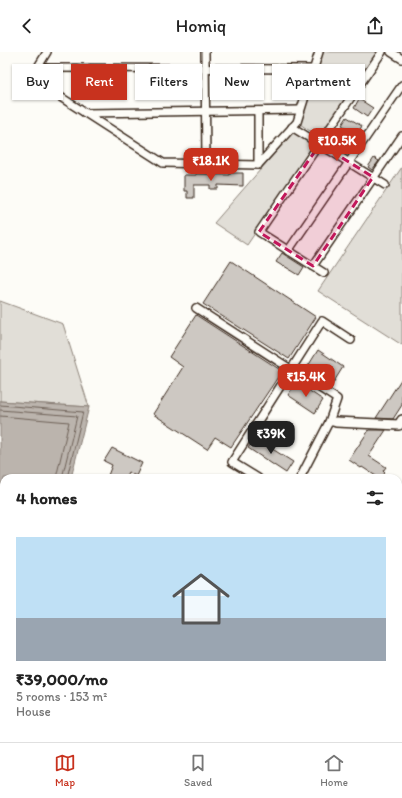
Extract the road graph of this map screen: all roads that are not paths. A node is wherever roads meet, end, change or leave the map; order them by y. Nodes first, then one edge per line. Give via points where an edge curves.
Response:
1 (47, 52) edge
2 (205, 52) edge
3 (319, 52) edge
4 (382, 52) edge
5 (391, 52) edge
6 (402, 59) edge
7 (40, 64) edge
8 (315, 64) edge
9 (63, 68) edge
10 (272, 69) edge
11 (205, 70) junction
12 (402, 85) edge
13 (63, 99) edge
14 (303, 100) edge
15 (300, 110) junction
16 (205, 111) junction
17 (258, 111) junction
18 (85, 113) junction
19 (292, 127) junction
20 (402, 136) edge
21 (320, 144) junction
22 (349, 162) junction
23 (206, 164) junction
24 (258, 165) junction
25 (373, 177) junction
26 (385, 184) dead end
27 (288, 251) junction
28 (313, 266) junction
29 (324, 274) dead end
30 (196, 308) dead end
31 (351, 340) dead end
32 (291, 369) junction
33 (402, 420) edge
34 (332, 422) junction
35 (252, 474) edge
36 (302, 474) edge

1 - 7 street
2 - 11 street
3 - 8 street
4 - 21 street
5 - 6 street
9 - 11 street
10 - 11 street
11 - 16 street
12 - 22 street
13 - 18 street
14 - 15 street
15 - 17 street
15 - 19 street via 297,122
16 - 17 street
16 - 18 street
16 - 23 street
17 - 24 street
18 - 23 street via 163,163
19 - 21 street
19 - 24 street
20 - 25 street
21 - 22 street
21 - 27 street via 259,232
22 - 25 street
22 - 27 street
23 - 24 street
25 - 26 street
25 - 28 street
27 - 28 street
28 - 29 street
30 - 32 street
31 - 32 street via 322,321
32 - 34 street via 337,399
32 - 35 street via 232,462
33 - 34 street via 399,425
34 - 36 street

